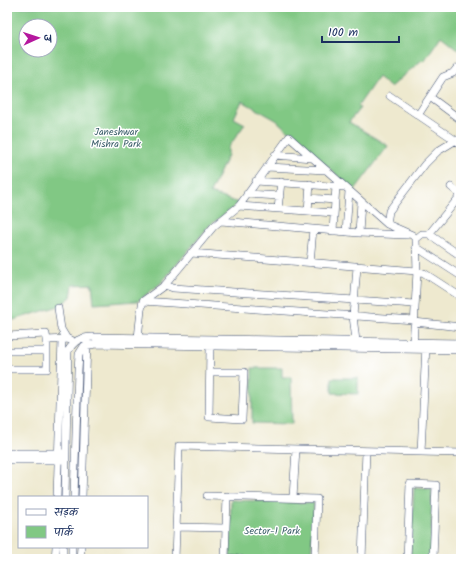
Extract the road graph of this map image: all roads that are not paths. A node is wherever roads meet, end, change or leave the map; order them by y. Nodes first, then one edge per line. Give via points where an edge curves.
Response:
1 (457, 68) dead end
2 (390, 96) dead end
3 (430, 97) junction
4 (418, 115) junction
5 (461, 120) edge
6 (459, 141) edge
7 (275, 155) junction
8 (312, 158) junction
9 (266, 167) junction
10 (326, 170) junction
11 (256, 181) junction
12 (281, 182) junction
13 (310, 184) junction
14 (336, 186) junction
15 (451, 187) dead end
16 (347, 189) junction
17 (247, 194) junction
18 (461, 195) edge
19 (280, 196) junction
20 (309, 198) junction
21 (335, 200) junction
22 (361, 202) junction
23 (239, 206) junction
24 (278, 209) junction
25 (308, 211) junction
26 (334, 213) junction
27 (221, 221) junction
28 (387, 224) junction
29 (313, 229) junction
30 (333, 231) junction
31 (346, 232) junction
32 (359, 233) junction
33 (429, 234) junction
34 (414, 237) junction
35 (416, 247) junction
36 (191, 253) junction
37 (460, 254) edge
38 (310, 264) junction
39 (357, 267) junction
40 (417, 271) junction
41 (461, 276) edge
42 (165, 285) junction
43 (461, 297) edge
44 (354, 300) junction
45 (143, 301) junction
46 (415, 304) junction
47 (58, 308) dead end
48 (353, 316) junction
49 (414, 321) junction
50 (461, 327) edge
51 (7, 336) edge
52 (87, 337) junction
53 (138, 338) junction
54 (47, 340) junction
55 (68, 340) junction
56 (356, 341) junction
57 (461, 343) edge
58 (413, 345) junction
59 (85, 346) junction
60 (426, 346) junction
61 (210, 347) junction
62 (461, 350) edge
63 (7, 351) edge
64 (47, 352) junction
65 (7, 369) edge
66 (210, 372) junction
67 (296, 449) junction
68 (366, 451) junction
69 (7, 452) edge
70 (421, 452) junction
71 (461, 454) edge
72 (62, 457) junction
73 (75, 457) junction
74 (7, 460) edge
75 (57, 496) edge
76 (65, 496) edge
77 (74, 496) edge
78 (82, 496) edge
79 (207, 496) dead end
80 (227, 496) junction
81 (293, 498) junction
82 (176, 527) junction
83 (226, 528) junction
84 (56, 548) edge
85 (63, 548) edge
86 (72, 548) edge
87 (81, 548) edge
88 (55, 559) edge
89 (63, 559) edge
90 (72, 559) edge
91 (80, 559) edge
92 (175, 559) edge
93 (225, 559) edge
94 (240, 559) edge
95 (315, 559) edge
96 (362, 559) edge
97 (407, 559) edge
98 (433, 559) edge

1 - 3 street via 453,73 442,77
2 - 4 street
3 - 4 street
3 - 5 street
4 - 6 street
6 - 28 street via 438,151 425,164 390,211
7 - 8 street
7 - 8 street via 289,137
7 - 9 street
8 - 10 street
9 - 10 street
9 - 11 street
10 - 16 street
11 - 12 street
11 - 17 street
12 - 13 street
12 - 19 street
13 - 14 street
13 - 20 street
14 - 16 street
14 - 21 street
15 - 18 street
16 - 22 street
16 - 31 street
17 - 19 street
17 - 23 street
18 - 33 street
19 - 24 street
20 - 21 street
20 - 25 street
21 - 26 street
22 - 28 street
22 - 32 street
23 - 24 street
23 - 27 street
24 - 25 street
25 - 26 street
26 - 30 street
27 - 29 street
27 - 36 street
28 - 34 street
29 - 30 street
29 - 38 street
30 - 31 street
31 - 32 street
32 - 34 street
33 - 34 street
33 - 37 street
34 - 35 street
35 - 40 street
35 - 41 street
36 - 38 street
36 - 42 street
38 - 39 street
39 - 40 street
39 - 44 street
40 - 43 street
40 - 46 street
42 - 44 street via 173,288
42 - 45 street
44 - 46 street
44 - 48 street
45 - 48 street
45 - 53 street
46 - 49 street
47 - 55 street via 61,329
48 - 49 street
48 - 56 street
49 - 50 street
49 - 58 street
51 - 54 street via 46,334
52 - 53 street
52 - 55 street
52 - 59 street
53 - 56 street
54 - 55 street
54 - 64 street
55 - 59 street
55 - 72 street
55 - 72 street
56 - 58 street
57 - 60 street
58 - 60 street
58 - 61 street
59 - 61 street via 96,344
59 - 73 street via 79,354
59 - 78 street
60 - 62 street
60 - 70 street
61 - 66 street
63 - 64 street
64 - 65 street via 47,369
66 - 66 street via 209,417 242,419 244,372
67 - 68 street
67 - 81 street
67 - 82 street via 179,446
68 - 70 street
68 - 96 street
69 - 72 street
70 - 71 street
72 - 73 street
72 - 74 street
72 - 75 street
72 - 76 street
73 - 77 street
79 - 80 street
80 - 81 street
80 - 83 street
81 - 95 street via 317,499
82 - 83 street
82 - 92 street
83 - 93 street
84 - 88 street
85 - 89 street
86 - 90 street
87 - 91 street
93 - 94 street
97 - 98 street via 410,484 436,485

